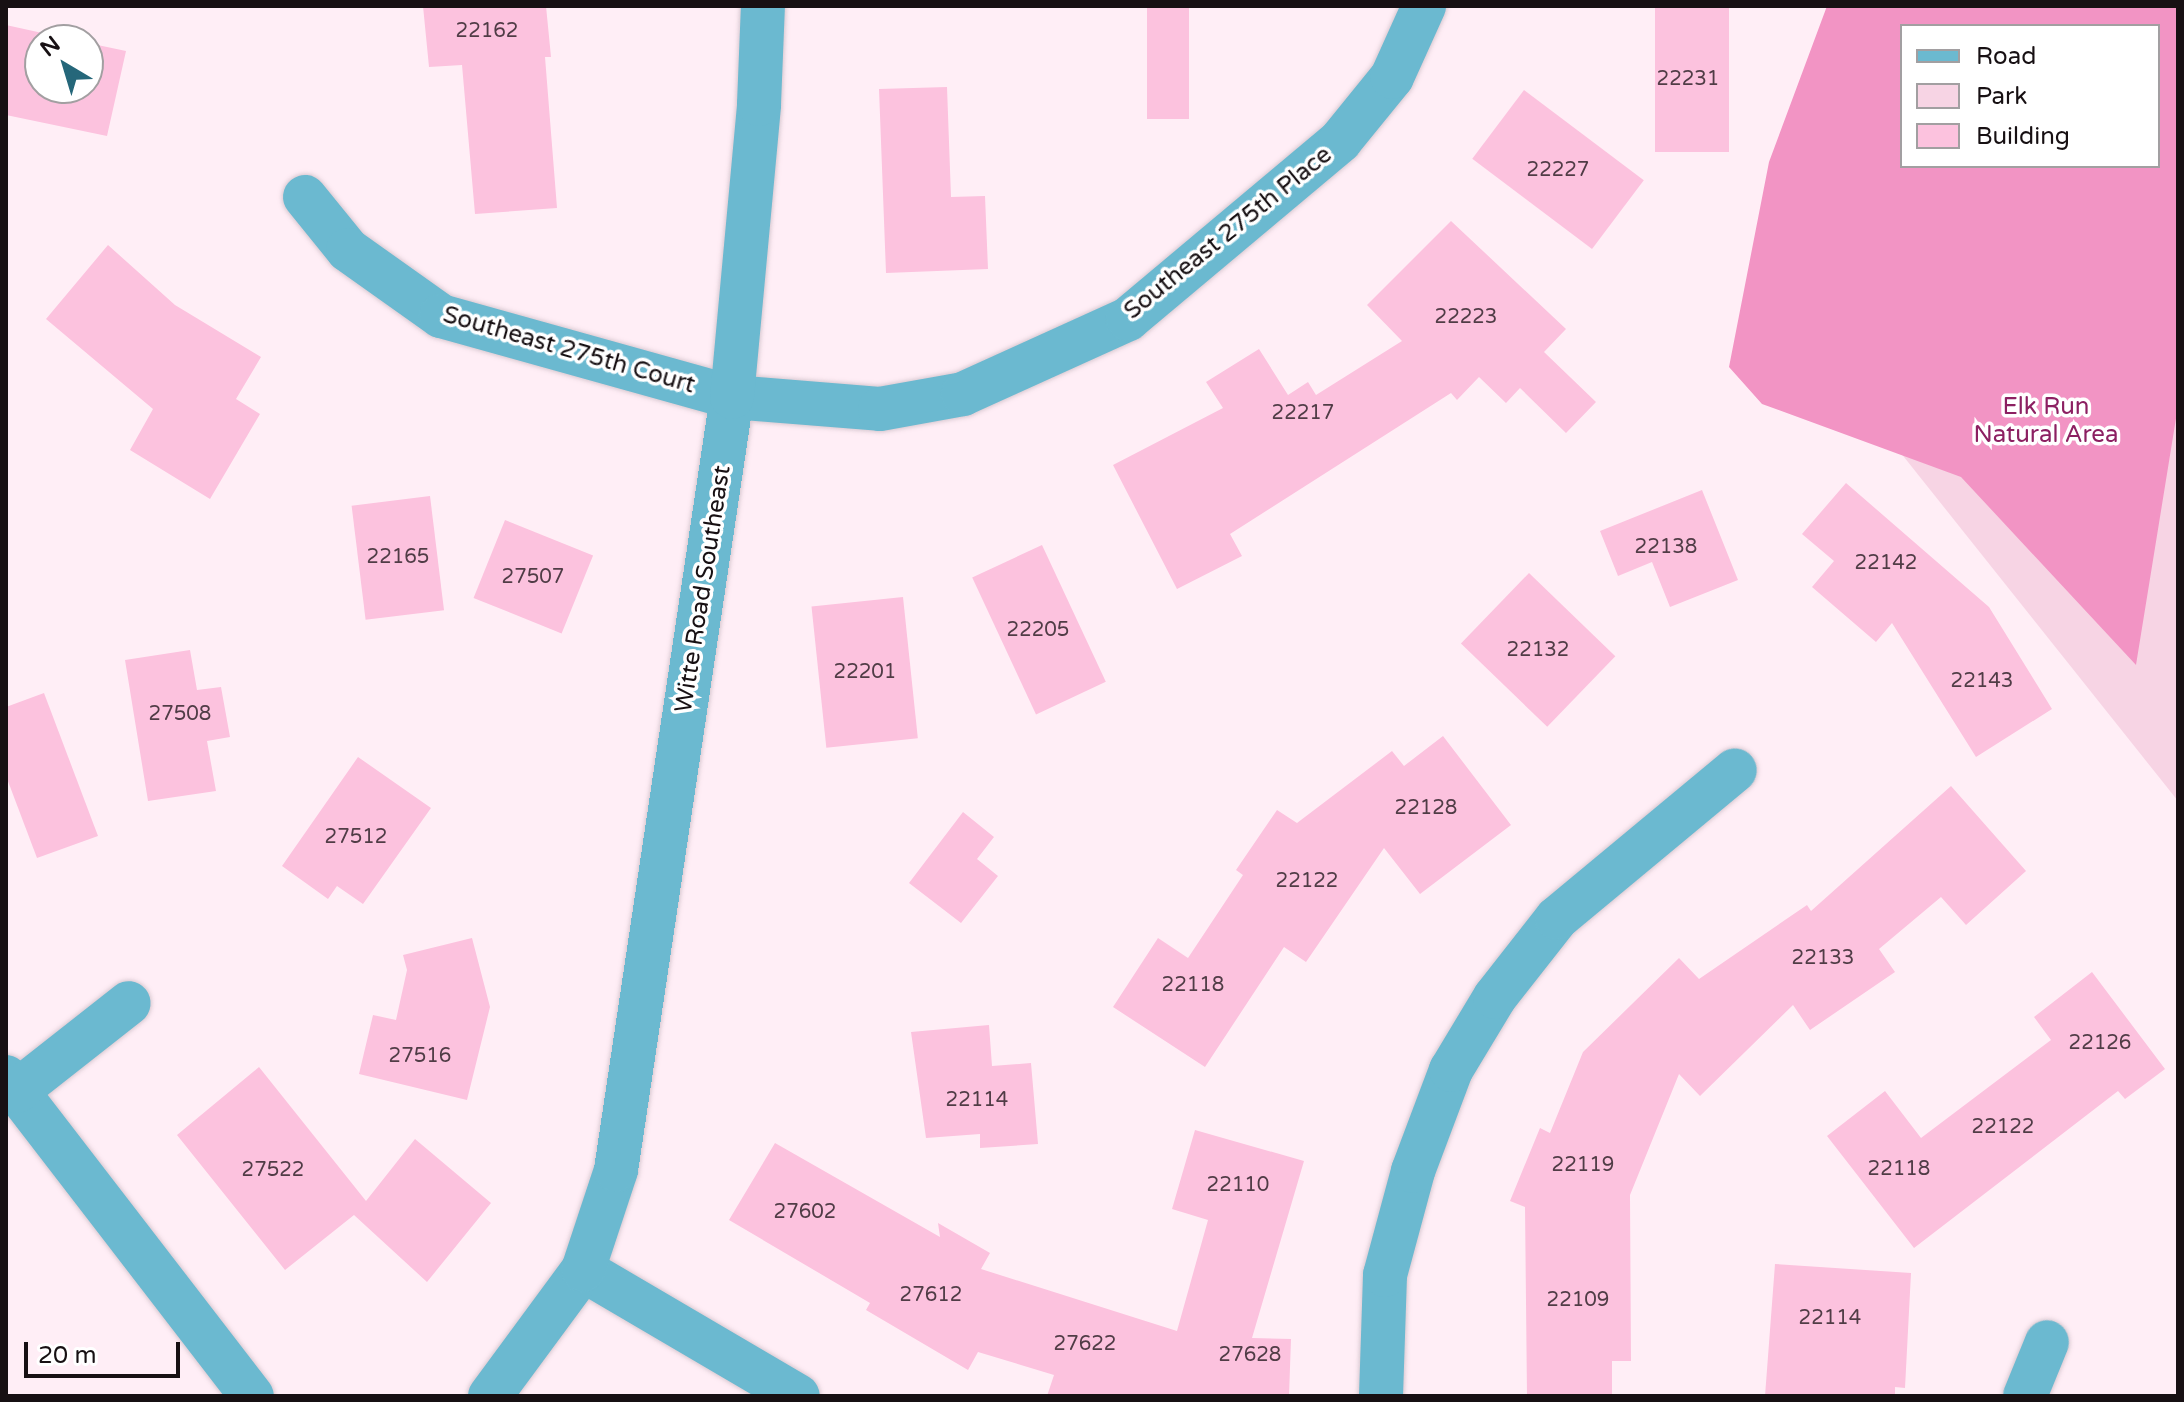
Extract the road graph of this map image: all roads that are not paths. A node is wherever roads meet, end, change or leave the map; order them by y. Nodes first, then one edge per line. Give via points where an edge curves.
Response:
1 (763, 6) edge
2 (1424, 6) edge
3 (305, 197) dead end
4 (732, 397) junction
5 (1735, 770) dead end
6 (129, 1003) dead end
7 (11, 1084) edge
8 (583, 1270) junction
9 (2047, 1342) dead end
10 (252, 1396) edge
11 (490, 1396) edge
12 (798, 1396) edge
13 (1381, 1396) edge
14 (2025, 1396) edge

1 - 4 street, Witte Road Southeast
2 - 4 street, Southeast 275th Place via 1392,77 1340,141 1128,319 963,394 880,409
3 - 4 street, Southeast 275th Court via 348,250 441,316
4 - 8 street, Witte Road Southeast via 616,1170
5 - 13 street via 1557,918 1495,997 1451,1070 1413,1171 1385,1275
6 - 7 street
7 - 10 street
8 - 11 street, Witte Road Southeast
8 - 12 street
9 - 14 street

